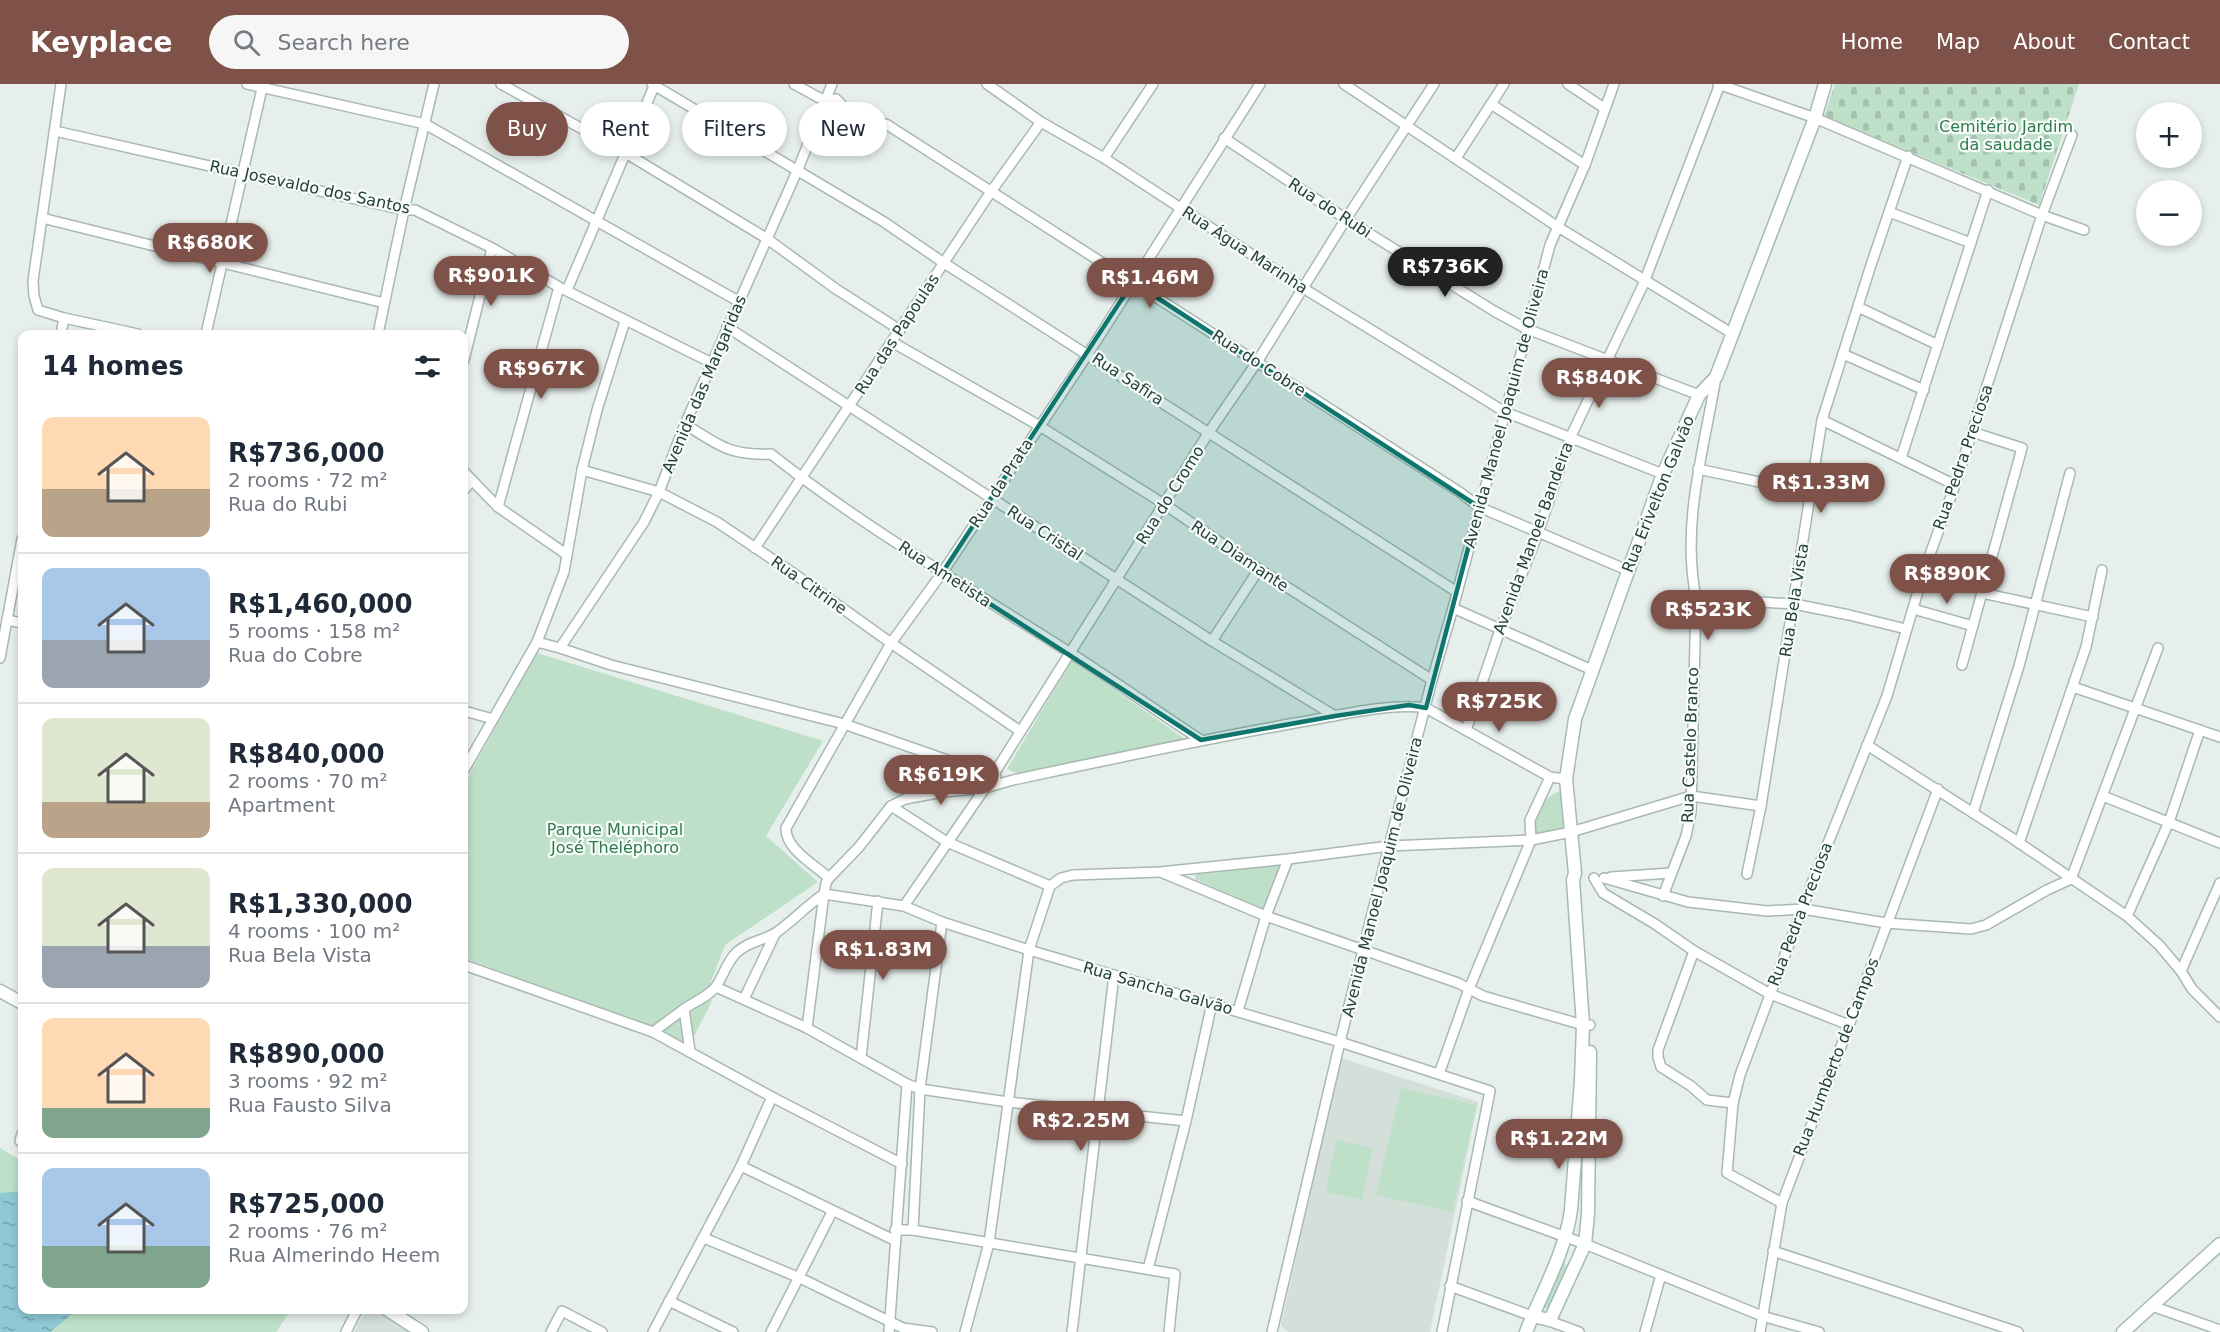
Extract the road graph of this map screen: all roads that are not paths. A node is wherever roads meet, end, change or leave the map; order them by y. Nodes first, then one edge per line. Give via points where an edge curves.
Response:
1 (61, 84) edge
2 (247, 84) edge
3 (434, 84) edge
4 (501, 84) edge
5 (654, 84) edge
6 (794, 84) edge
7 (832, 84) edge
8 (987, 84) edge
9 (1153, 84) edge
10 (1260, 84) edge
11 (1344, 84) edge
12 (1366, 84) edge
13 (1434, 84) edge
14 (1504, 84) edge
15 (1568, 84) edge
16 (1614, 84) edge
17 (1719, 84) edge
18 (1825, 84) edge
19 (262, 86) edge
20 (999, 87) edge
21 (1359, 94) junction
22 (825, 101) junction
23 (646, 102) edge
24 (1491, 104) junction
25 (1604, 108) junction
26 (1815, 118) junction
27 (1041, 122) junction
28 (425, 124) junction
29 (1407, 125) junction
30 (580, 128) edge
31 (55, 130) junction
32 (2072, 135) dead end
33 (1224, 138) junction
34 (622, 156) edge
35 (631, 156) edge
36 (1908, 156) junction
37 (1104, 158) junction
38 (1456, 158) junction
39 (1585, 165) junction
40 (798, 169) junction
41 (242, 173) junction
42 (1988, 190) junction
43 (990, 193) junction
44 (1181, 208) junction
45 (404, 210) junction
46 (1889, 212) junction
47 (2042, 215) junction
48 (42, 218) junction
49 (1346, 219) junction
50 (596, 221) junction
51 (1558, 227) junction
52 (2084, 230) dead end
53 (766, 238) junction
54 (1971, 243) junction
55 (492, 248) junction
56 (222, 263) junction
57 (944, 263) junction
58 (1644, 281) junction
59 (1133, 282) junction
60 (1303, 288) junction
61 (563, 289) junction
62 (738, 301) junction
63 (384, 303) junction
64 (1858, 307) junction
65 (64, 318) junction
66 (625, 321) junction
67 (727, 327) junction
68 (1527, 329) junction
69 (62, 330) edge
70 (120, 330) edge
71 (207, 330) edge
72 (379, 330) edge
73 (900, 330) junction
74 (1733, 334) junction
75 (892, 342) junction
76 (468, 344) edge
77 (1938, 345) junction
78 (1088, 354) junction
79 (1843, 354) junction
80 (1607, 359) junction
81 (1257, 362) junction
82 (712, 363) junction
83 (1716, 377) junction
84 (1924, 390) junction
85 (1699, 396) junction
86 (849, 408) junction
87 (1505, 412) junction
88 (1822, 420) junction
89 (684, 424) junction
90 (1038, 425) junction
91 (1209, 432) junction
92 (1972, 432) junction
93 (1570, 436) junction
94 (1901, 458) junction
95 (582, 470) junction
96 (1698, 470) junction
97 (2070, 473) dead end
98 (1663, 474) junction
99 (468, 476) edge
100 (801, 477) junction
101 (472, 480) junction
102 (468, 485) edge
103 (1955, 485) junction
104 (659, 492) junction
105 (1811, 493) junction
106 (991, 499) junction
107 (1164, 504) junction
108 (498, 507) junction
109 (1479, 507) junction
110 (1538, 532) junction
111 (755, 548) junction
112 (566, 554) junction
113 (18, 561) edge
114 (1259, 569) junction
115 (1627, 570) junction
116 (2102, 570) dead end
117 (942, 573) junction
118 (1117, 580) junction
119 (1457, 592) junction
120 (1982, 593) junction
121 (1695, 597) junction
122 (1794, 604) junction
123 (2036, 605) junction
124 (1453, 608) junction
125 (1913, 609) junction
126 (2092, 617) junction
127 (7, 620) junction
128 (18, 622) edge
129 (1973, 626) junction
130 (1906, 629) junction
131 (1500, 630) junction
132 (1212, 641) junction
133 (537, 642) junction
134 (891, 643) junction
135 (560, 648) junction
136 (2158, 648) dead end
137 (1071, 653) junction
138 (0, 658) edge
139 (1962, 665) dead end
140 (1592, 670) junction
141 (1432, 680) junction
142 (2073, 687) junction
143 (1426, 708) junction
144 (2136, 708) junction
145 (468, 712) edge
146 (1335, 716) junction
147 (493, 719) junction
148 (844, 724) junction
149 (1466, 730) junction
150 (2200, 730) junction
151 (1020, 731) junction
152 (2220, 737) edge
153 (1201, 740) junction
154 (1867, 745) junction
155 (468, 763) edge
156 (992, 776) junction
157 (1551, 777) junction
158 (1566, 779) junction
159 (1013, 780) junction
160 (985, 788) junction
161 (1938, 789) junction
162 (1691, 796) junction
163 (2103, 796) junction
164 (891, 806) junction
165 (1761, 806) junction
166 (1973, 813) junction
167 (2169, 822) junction
168 (1571, 832) junction
169 (1531, 840) junction
170 (947, 842) junction
171 (2019, 843) junction
172 (2220, 843) edge
173 (1389, 846) junction
174 (1288, 859) junction
175 (1160, 872) junction
176 (1671, 873) junction
177 (1747, 874) dead end
178 (1575, 877) junction
179 (829, 878) junction
180 (1599, 878) junction
181 (2071, 879) junction
182 (2220, 883) edge
183 (1050, 886) junction
184 (824, 894) junction
185 (1663, 896) junction
186 (878, 901) junction
187 (904, 906) junction
188 (1803, 909) junction
189 (1266, 916) junction
190 (2127, 916) junction
191 (942, 922) junction
192 (1886, 923) junction
193 (775, 934) junction
194 (1363, 949) junction
195 (1029, 950) junction
196 (1694, 951) junction
197 (468, 966) edge
198 (2181, 971) junction
199 (1114, 975) junction
200 (716, 987) junction
201 (1469, 988) junction
202 (0, 991) edge
203 (1770, 993) junction
204 (744, 999) junction
205 (18, 1001) edge
206 (1212, 1003) junction
207 (684, 1010) junction
208 (1238, 1011) junction
209 (2220, 1017) edge
210 (1586, 1025) junction
211 (1849, 1025) junction
212 (807, 1028) junction
213 (653, 1032) junction
214 (1340, 1042) junction
215 (690, 1051) junction
216 (861, 1058) junction
217 (1439, 1074) junction
218 (907, 1084) junction
219 (920, 1089) junction
220 (772, 1097) junction
221 (1008, 1102) junction
222 (1733, 1103) junction
223 (1099, 1111) junction
224 (1186, 1121) junction
225 (902, 1164) junction
226 (741, 1166) junction
227 (1467, 1201) junction
228 (1782, 1203) junction
229 (832, 1212) junction
230 (895, 1230) junction
231 (913, 1230) junction
232 (1565, 1237) junction
233 (704, 1238) junction
234 (894, 1240) junction
235 (988, 1244) junction
236 (1585, 1244) junction
237 (2220, 1244) edge
238 (1773, 1251) junction
239 (1560, 1254) junction
240 (1081, 1258) junction
241 (1576, 1261) junction
242 (1148, 1269) junction
243 (1661, 1275) junction
244 (800, 1278) junction
245 (1450, 1286) junction
246 (669, 1301) junction
247 (2152, 1306) junction
248 (1534, 1313) junction
249 (355, 1314) edge
250 (394, 1314) edge
251 (1762, 1316) junction
252 (1550, 1319) junction
253 (1990, 1322) junction
254 (889, 1327) edge
255 (2220, 1330) edge
256 (346, 1332) edge
257 (423, 1332) edge
258 (551, 1332) edge
259 (602, 1332) edge
260 (653, 1332) edge
261 (733, 1332) edge
262 (771, 1332) edge
263 (932, 1332) edge
264 (965, 1332) edge
265 (1072, 1332) edge
266 (1169, 1332) edge
267 (1272, 1332) edge
268 (1442, 1332) edge
269 (1526, 1332) edge
270 (1579, 1332) edge
271 (1645, 1332) edge
272 (1760, 1332) edge
273 (1819, 1332) edge
274 (1986, 1332) edge
275 (2018, 1332) edge
276 (2123, 1332) edge

1 - 31 street
2 - 19 street
3 - 28 street
4 - 30 street
5 - 23 street
5 - 40 street, Rua Safira
6 - 22 street
7 - 22 street, Avenida das Margaridas
8 - 20 street, Rua Água Marinha
9 - 37 street
10 - 33 street, Rua da Prata
11 - 21 street
12 - 21 street
13 - 29 street, Rua do Cromo
14 - 24 street
15 - 25 street
16 - 25 street, Avenida Manoel Joaquim de Oliveira
17 - 26 street
17 - 58 street, Avenida Manoel Bandeira
18 - 26 main road, Rua Erivelton Galvão
19 - 28 street
19 - 41 street
20 - 27 street, Rua Água Marinha
21 - 29 street
22 - 40 street, Avenida das Margaridas
22 - 43 street, Rua do Cobre via 836,99 854,119 864,123 886,124
24 - 38 street
24 - 39 street
25 - 39 street, Avenida Manoel Joaquim de Oliveira
26 - 36 street
26 - 74 main road, Rua Erivelton Galvão
27 - 37 street, Rua Água Marinha
27 - 43 street, Rua das Papoulas
28 - 45 street
28 - 50 street
29 - 38 street
29 - 49 street, Rua do Cromo
31 - 41 street, Rua Josevaldo dos Santos
31 - 48 street
32 - 47 street, Rua Pedra Preciosa
33 - 44 street, Rua da Prata
33 - 49 street, Rua do Rubi
34 - 50 street
35 - 53 street
36 - 42 street
36 - 46 street, Rua Bela Vista
37 - 44 street, Rua Água Marinha
38 - 51 street
39 - 51 street, Avenida Manoel Joaquim de Oliveira
40 - 53 street, Avenida das Margaridas
40 - 57 street, Rua Safira
41 - 45 street, Rua Josevaldo dos Santos
41 - 56 street
42 - 47 street
42 - 54 street
43 - 57 street, Rua das Papoulas
43 - 59 street, Rua do Cobre
44 - 59 street, Rua da Prata
44 - 60 street, Rua Água Marinha
45 - 55 street, Rua Josevaldo dos Santos via 415,210
45 - 63 street
46 - 54 street
46 - 64 street, Rua Bela Vista
47 - 52 street
47 - 92 street, Rua Pedra Preciosa
48 - 56 street
48 - 65 street via 34,296 38,310
49 - 60 street, Rua do Cromo
49 - 68 street, Rua do Rubi
50 - 61 street
50 - 62 street
51 - 58 street
51 - 68 street, Avenida Manoel Joaquim de Oliveira
53 - 62 street, Avenida das Margaridas
53 - 73 street
54 - 77 street
55 - 61 street, Rua Josevaldo dos Santos
55 - 76 street
56 - 63 street
56 - 71 street
57 - 73 street, Rua das Papoulas
57 - 78 street, Rua Safira
58 - 74 street
58 - 80 street, Avenida Manoel Bandeira
59 - 78 street, Rua da Prata
59 - 81 street, Rua do Cobre
60 - 81 street, Rua do Cromo
60 - 87 street, Rua Água Marinha
61 - 66 street, Rua Josevaldo dos Santos
61 - 108 street
62 - 67 street, Avenida das Margaridas
63 - 72 street
64 - 77 street
64 - 79 street, Rua Bela Vista
65 - 69 street
65 - 70 street
66 - 82 street, Rua Josevaldo dos Santos
66 - 95 street
67 - 82 street, Avenida das Margaridas
67 - 86 street, Rua Cristal
68 - 80 street, Rua do Rubi
68 - 87 street, Avenida Manoel Joaquim de Oliveira
73 - 75 street, Rua das Papoulas
74 - 83 main road, Rua Erivelton Galvão
75 - 86 street, Rua das Papoulas
75 - 90 street, Rua Diamante
77 - 84 street
78 - 90 street, Rua da Prata
78 - 91 street, Rua Safira
79 - 84 street
79 - 88 street, Rua Bela Vista
80 - 85 street, Rua do Rubi
80 - 93 street, Avenida Manoel Bandeira
81 - 91 street, Rua do Cromo
81 - 109 street, Rua do Cobre
82 - 89 street, Avenida das Margaridas
83 - 85 main road, Rua Erivelton Galvão
83 - 96 street, Rua Castelo Branco
84 - 94 street
85 - 98 main road, Rua Erivelton Galvão
86 - 100 street, Rua das Papoulas
86 - 106 street, Rua Cristal
87 - 93 street, Rua Água Marinha
87 - 109 street, Avenida Manoel Joaquim de Oliveira
88 - 94 street
88 - 105 street, Rua Bela Vista
89 - 100 street, Rua Ametista via 725,450 771,454
89 - 104 street, Avenida das Margaridas
90 - 106 street, Rua da Prata
90 - 107 street, Rua Diamante
91 - 107 street, Rua do Cromo
91 - 119 street, Rua Safira
92 - 103 street, Rua Pedra Preciosa
92 - 120 street via 2022,448
93 - 98 street, Rua Água Marinha
93 - 110 street, Avenida Manoel Bandeira
94 - 103 street
95 - 104 street, Rua Citrine
95 - 112 street
96 - 105 street
96 - 121 street, Rua Castelo Branco via 1690,546
97 - 123 street
98 - 115 main road, Rua Erivelton Galvão
99 - 101 street
100 - 111 street, Rua das Papoulas
100 - 117 street, Rua Ametista
101 - 102 street
101 - 108 street
103 - 125 street, Rua Pedra Preciosa
104 - 111 street, Rua Citrine via 717,522
104 - 135 street, Avenida das Margaridas via 644,522
105 - 122 street, Rua Bela Vista
106 - 117 street, Rua da Prata
106 - 118 street, Rua Cristal
107 - 114 street, Rua Diamante
107 - 118 street, Rua do Cromo
108 - 112 street
109 - 110 street, Rua do Cobre
109 - 119 street, Avenida Manoel Joaquim de Oliveira
110 - 115 street, Rua do Cobre
110 - 131 street, Avenida Manoel Bandeira
111 - 134 street, Rua Citrine
112 - 133 street via 564,572
113 - 127 street
114 - 132 street
114 - 141 street, Rua Diamante
115 - 140 main road, Rua Erivelton Galvão
116 - 126 street
117 - 134 street, Rua da Prata
117 - 137 street, Rua Ametista
118 - 132 street, Rua Cristal
118 - 137 street, Rua do Cromo
119 - 124 street, Avenida Manoel Joaquim de Oliveira
120 - 123 street
120 - 129 street
121 - 122 street
121 - 162 street, Rua Castelo Branco
122 - 130 street
122 - 165 street, Rua Bela Vista
123 - 126 street
123 - 166 street
124 - 131 street
124 - 141 street, Avenida Manoel Joaquim de Oliveira
125 - 129 street
125 - 130 street, Rua Pedra Preciosa
126 - 142 street
127 - 128 street
127 - 138 street
129 - 139 street
130 - 154 street, Rua Pedra Preciosa via 1887,696
131 - 140 street
131 - 149 street, Avenida Manoel Bandeira
132 - 146 street, Rua Cristal
133 - 135 street
133 - 147 street
134 - 148 street, Rua da Prata
134 - 151 street, Rua Citrine
135 - 148 street via 611,665
136 - 144 street
137 - 151 street, Rua do Cromo
137 - 153 street, Rua Ametista
140 - 158 main road, Rua Erivelton Galvão via 1575,719
141 - 143 street, Avenida Manoel Joaquim de Oliveira
142 - 144 street
142 - 171 street
143 - 146 street via 1409,705
143 - 149 street
143 - 173 street, Avenida Manoel Joaquim de Oliveira
144 - 150 street
144 - 163 street
145 - 147 street
146 - 153 street
147 - 155 street
148 - 156 street
148 - 179 street, Rua da Prata via 786,828 790,844
149 - 157 street
150 - 152 street
150 - 167 street
151 - 156 street, Rua do Cromo
153 - 159 street
154 - 161 street
154 - 188 street, Rua Pedra Preciosa
156 - 159 street
156 - 160 street, Rua do Cromo
157 - 158 street
157 - 169 street via 1530,820
158 - 168 main road, Rua Erivelton Galvão
159 - 160 street
160 - 164 street via 905,799
160 - 170 street, Rua do Cromo
161 - 166 street
161 - 192 street, Rua Humberto de Campos
162 - 165 street
162 - 168 street
162 - 176 street, Rua Castelo Branco via 1686,836
163 - 167 street
163 - 181 street
164 - 170 street
164 - 179 street
165 - 177 street, Rua Bela Vista
166 - 171 street
167 - 172 street
167 - 190 street
168 - 169 street
168 - 178 main road, Rua Erivelton Galvão
169 - 173 street
169 - 201 street
170 - 183 street
170 - 187 street, Rua do Cromo
171 - 181 street
173 - 174 street
173 - 194 street, Avenida Manoel Joaquim de Oliveira
174 - 175 street
174 - 189 street
175 - 183 street via 1073,875
175 - 189 street
176 - 180 street
176 - 185 street, Rua Castelo Branco
178 - 180 street
178 - 210 main road, Rua Erivelton Galvão
179 - 184 street
180 - 185 street
180 - 196 street via 1603,893
181 - 190 street
181 - 192 street via 1986,925 1971,929
182 - 198 street
183 - 195 street
184 - 186 street, Rua Sancha Galvão
184 - 193 street
184 - 212 street
185 - 188 street via 1730,908
186 - 187 street, Rua Sancha Galvão
186 - 216 street
187 - 191 street, Rua Sancha Galvão
188 - 192 street
188 - 203 street, Rua Pedra Preciosa
189 - 194 street
189 - 208 street
190 - 198 street
191 - 195 street, Rua Sancha Galvão
191 - 219 street
192 - 211 street, Rua Humberto de Campos
193 - 200 street via 738,951
193 - 204 street
194 - 201 street
194 - 214 street, Avenida Manoel Joaquim de Oliveira
195 - 199 street, Rua Sancha Galvão
195 - 221 street
196 - 203 street
196 - 222 street via 1659,1062 1707,1100
197 - 213 street
198 - 209 street via 2192,989
199 - 206 street, Rua Sancha Galvão
199 - 223 street
200 - 204 street
200 - 207 street
201 - 210 street via 1483,996
201 - 217 street
202 - 205 main road
203 - 211 street
203 - 222 street, Rua Pedra Preciosa
204 - 212 street
206 - 208 street, Rua Sancha Galvão
206 - 224 street
207 - 213 street
207 - 215 street
208 - 214 street, Rua Sancha Galvão
210 - 232 main road via 1571,1210
210 - 236 main road via 1590,1127
211 - 228 street, Rua Humberto de Campos
212 - 216 street
213 - 215 street
214 - 217 street, Rua Sancha Galvão
214 - 267 street, Avenida Manoel Joaquim de Oliveira
215 - 220 street
216 - 218 street
217 - 227 street, Rua Sancha Galvão via 1490,1091
218 - 219 street
218 - 225 street
219 - 221 street
219 - 231 street
220 - 225 street
220 - 226 street
221 - 223 street
221 - 235 street
222 - 228 street, Rua Pedra Preciosa via 1726,1173
223 - 224 street
223 - 240 street
224 - 242 street
225 - 230 street
226 - 229 street
226 - 233 street
227 - 232 street
227 - 245 street
228 - 238 street, Rua Humberto de Campos
229 - 234 street
229 - 244 street
230 - 231 street
230 - 234 street
231 - 235 street
232 - 236 street
232 - 239 main road
233 - 244 street
233 - 246 street
234 - 254 street
235 - 240 street
235 - 264 street
236 - 241 main road
236 - 243 street
237 - 247 main road
238 - 251 street, Rua Humberto de Campos
238 - 253 street
239 - 241 main road
239 - 248 main road
240 - 242 street
240 - 265 street
241 - 252 main road
242 - 266 street via 1175,1274
243 - 251 street
243 - 271 street
244 - 254 street
244 - 262 street
245 - 248 street
245 - 268 street
246 - 260 street
246 - 261 street
247 - 255 street
247 - 276 main road
248 - 252 main road
248 - 269 main road
249 - 256 street
250 - 257 main road
251 - 272 street, Rua Humberto de Campos
251 - 273 street
252 - 270 street
253 - 274 street
253 - 275 street
254 - 263 street
258 - 259 street via 562,1311

